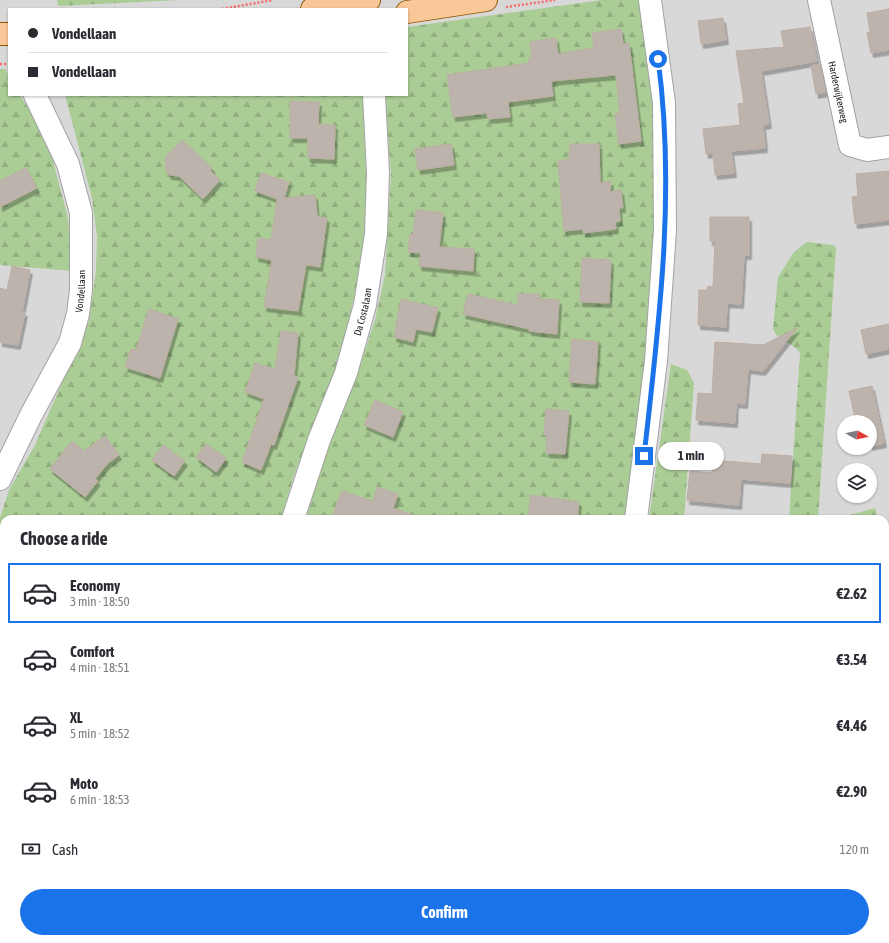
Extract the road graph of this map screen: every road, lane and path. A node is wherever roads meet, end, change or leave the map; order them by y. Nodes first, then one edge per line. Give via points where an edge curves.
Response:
1 (273, 0) edge
2 (370, 0) edge
3 (486, 0) edge
4 (650, 0) edge
5 (819, 0) edge
6 (228, 8) edge
7 (318, 8) edge
8 (408, 12) edge
9 (35, 96) edge
10 (374, 96) edge
11 (889, 147) edge
12 (0, 479) edge
13 (294, 515) edge
14 (637, 515) edge

1 - 6 path
2 - 7 main road
3 - 8 main road
4 - 14 street via 664,103 665,230 656,361
5 - 11 street, Harderwijkerweg via 850,145 867,150
9 - 12 street, Vondellaan via 68,164 81,213 81,290 70,343
10 - 13 street, Da Costalaan via 378,172 376,234 365,305 346,373 319,440

